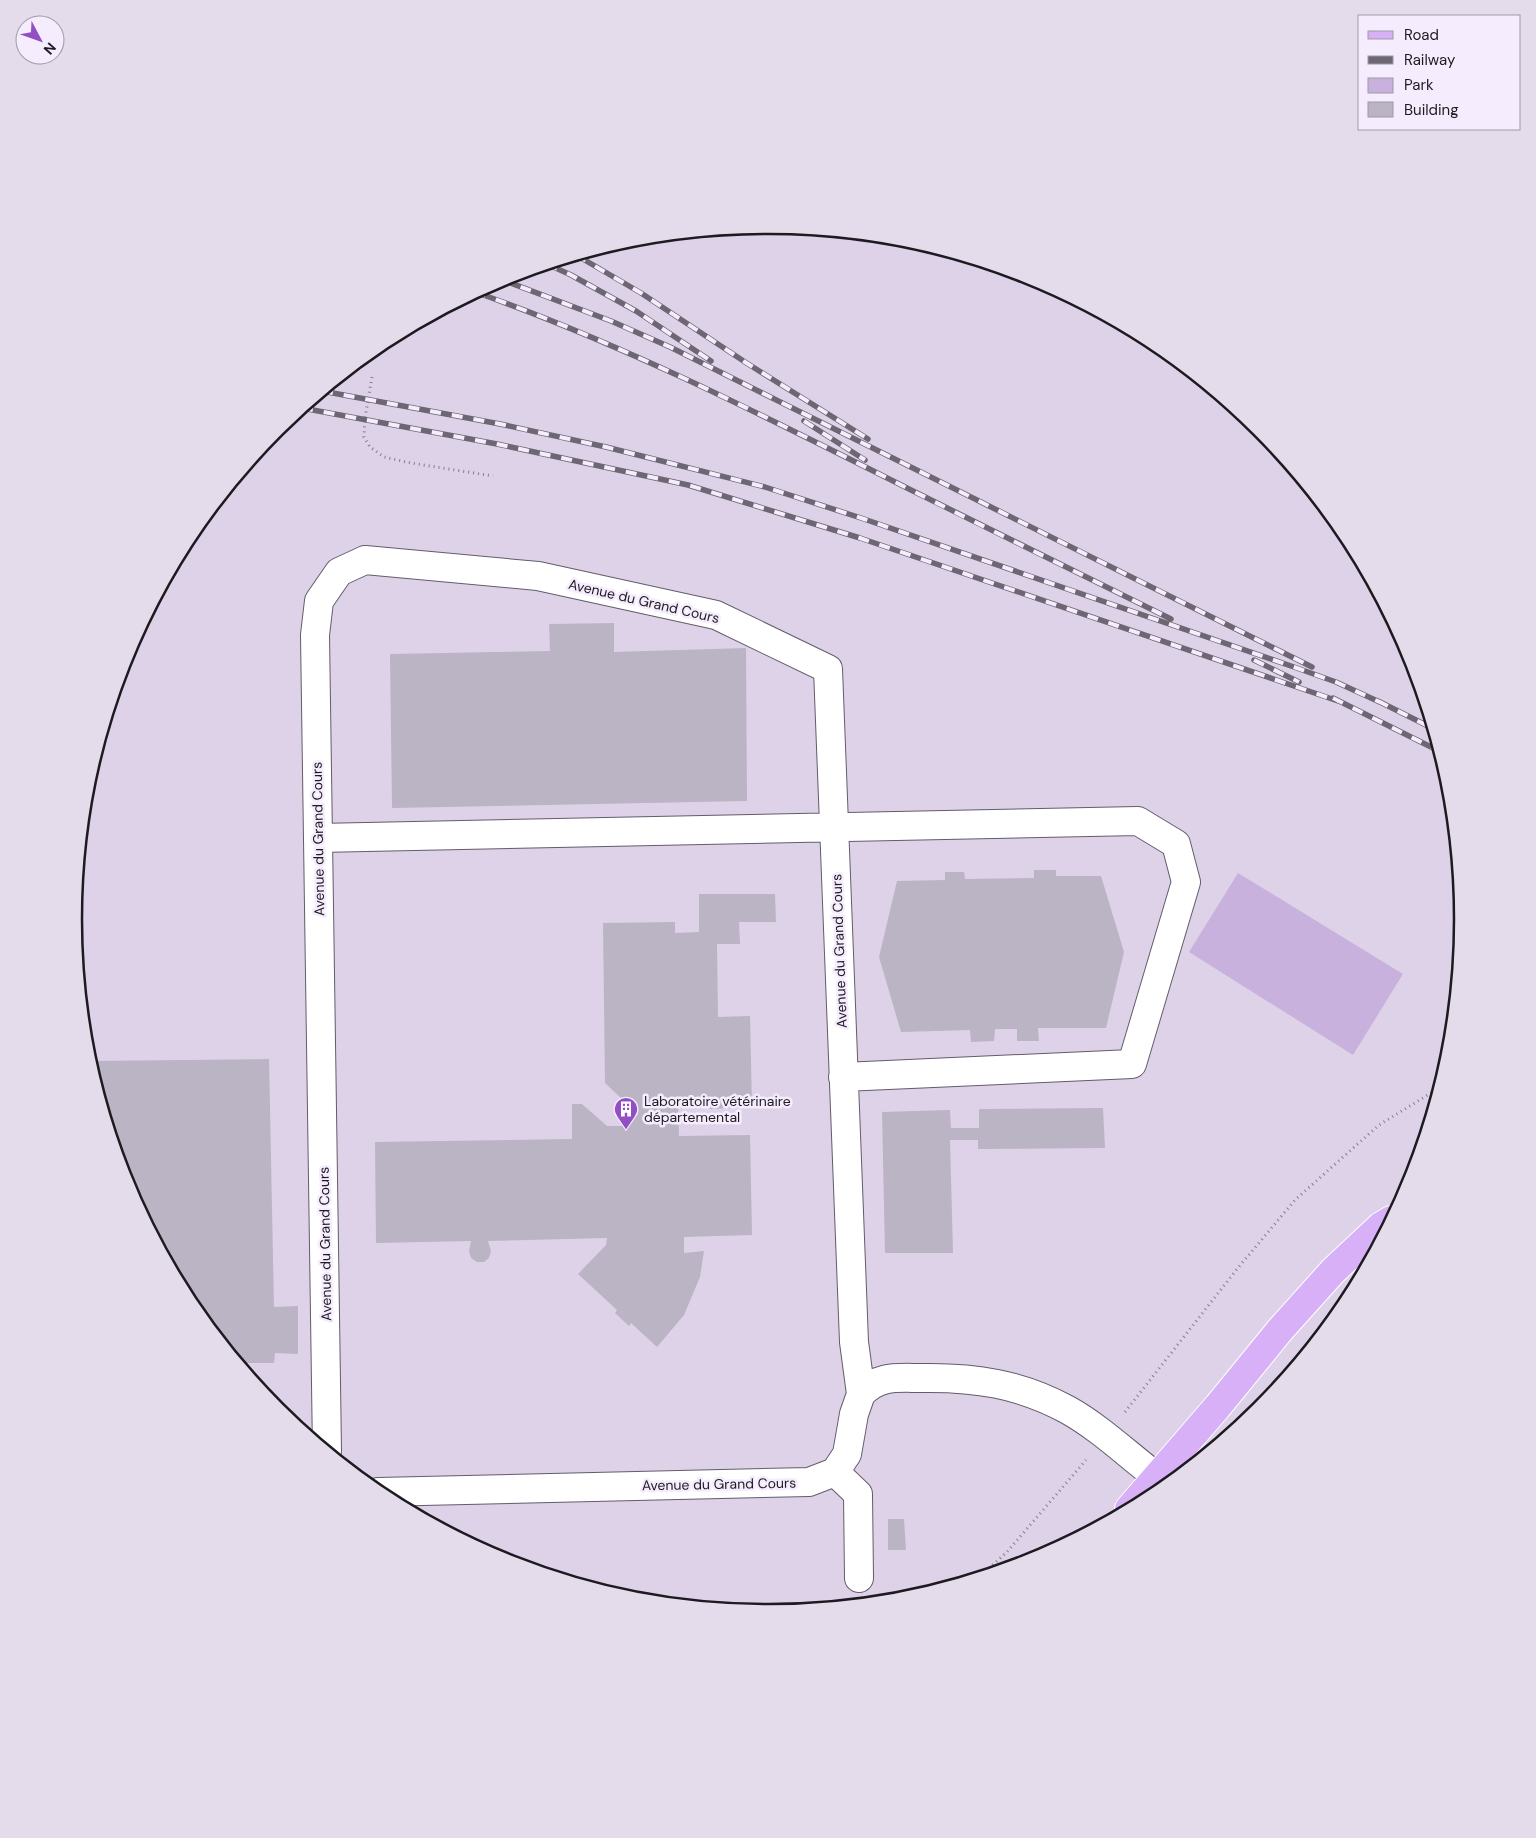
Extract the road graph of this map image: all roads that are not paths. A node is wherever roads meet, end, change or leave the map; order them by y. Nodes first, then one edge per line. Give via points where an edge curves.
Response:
1 (834, 828) junction
2 (318, 838) junction
3 (843, 1077) junction
4 (1381, 1226) edge
5 (861, 1394) junction
6 (327, 1443) edge
7 (835, 1472) junction
8 (1157, 1477) junction
9 (391, 1492) edge
10 (1143, 1493) edge
11 (859, 1578) dead end

1 - 2 street
1 - 2 street, Avenue du Grand Cours via 828,669 716,615 538,576 365,560 339,572 319,601 315,635
1 - 3 street, Avenue du Grand Cours
1 - 3 street via 1138,821 1176,844 1186,882 1132,1064
2 - 6 street, Avenue du Grand Cours
3 - 5 street, Avenue du Grand Cours via 854,1342
4 - 8 main road via 1333,1270
5 - 7 street, Avenue du Grand Cours via 847,1454
5 - 8 street via 873,1383 905,1378 968,1378 1011,1386 1069,1410
7 - 9 street, Avenue du Grand Cours via 809,1482
7 - 11 street via 858,1494
8 - 10 main road

